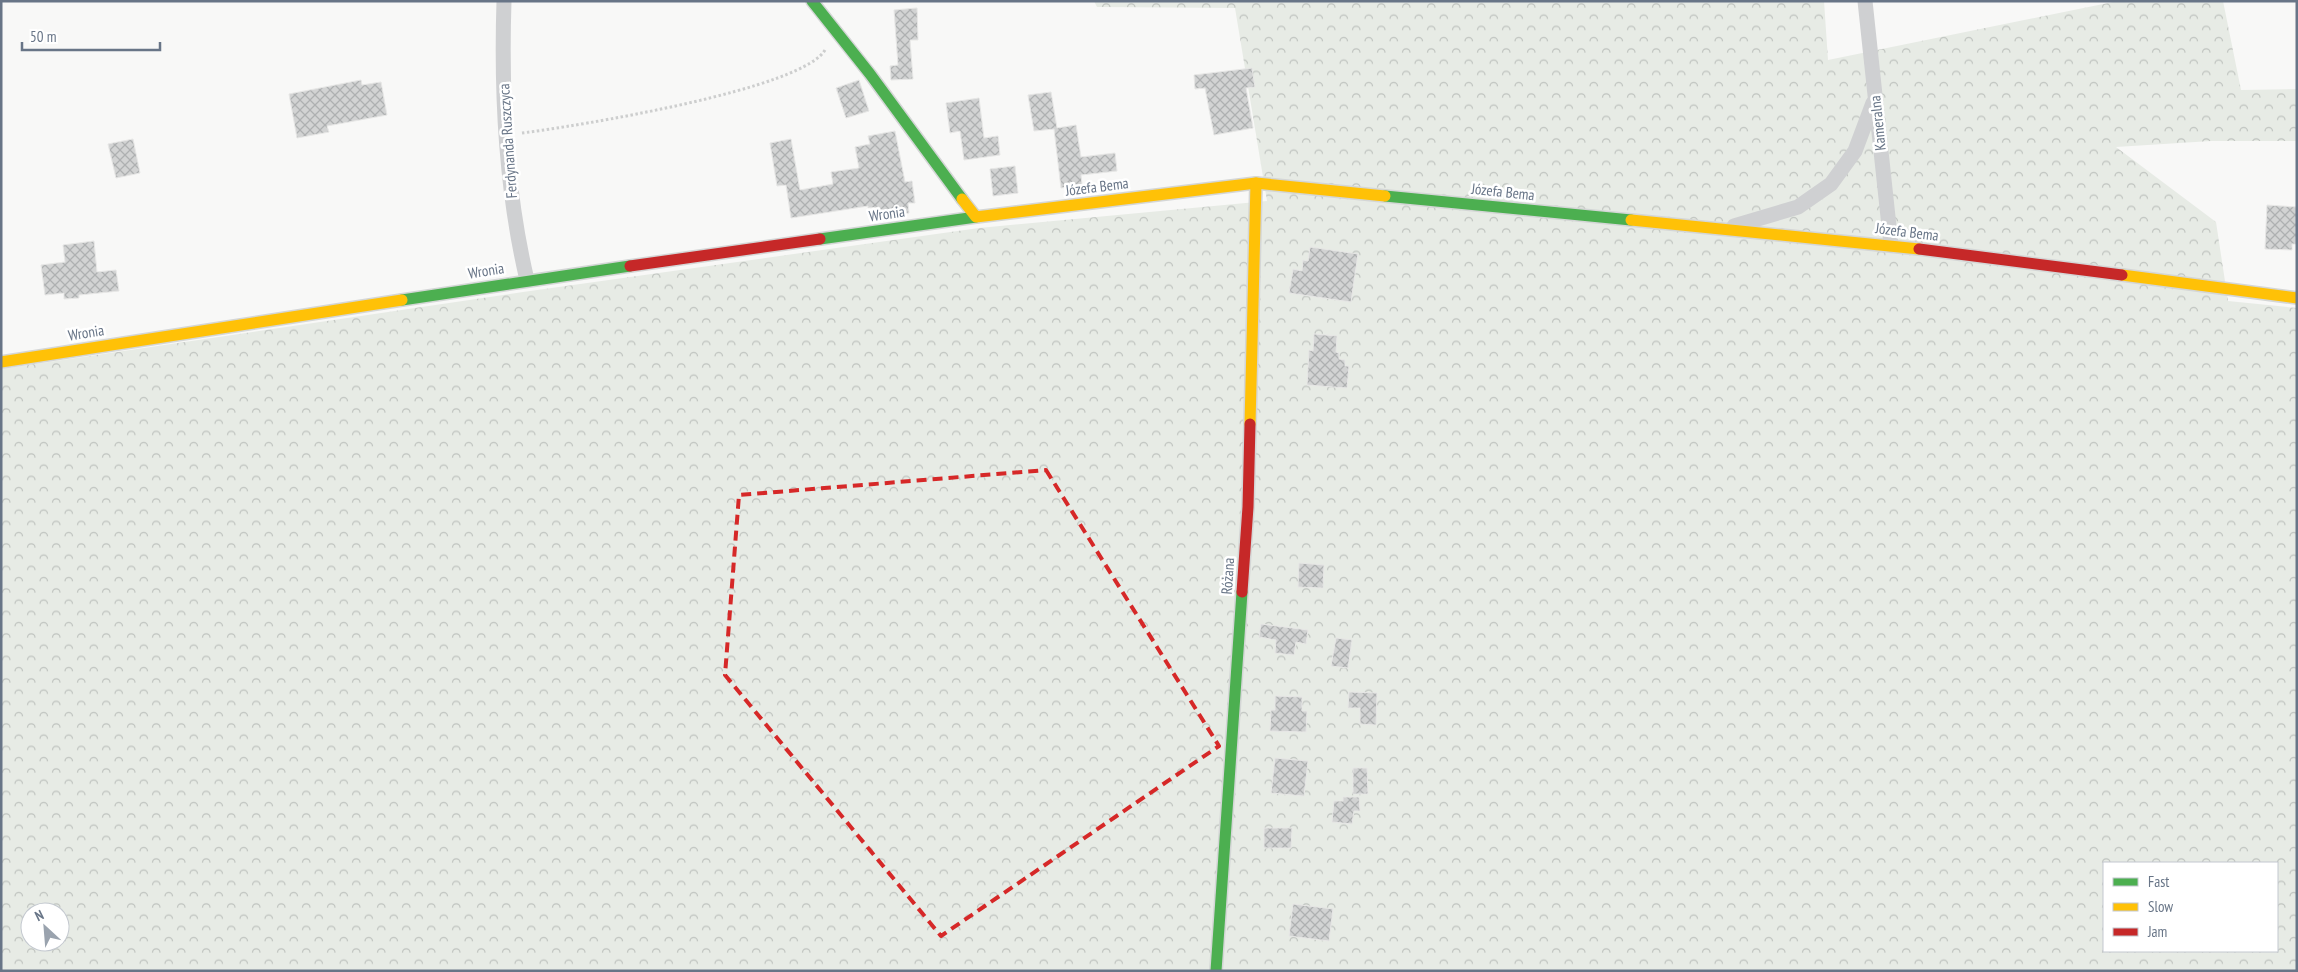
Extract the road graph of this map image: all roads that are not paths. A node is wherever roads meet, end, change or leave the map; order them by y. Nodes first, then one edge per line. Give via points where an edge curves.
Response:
1 (504, 1) edge
2 (812, 1) edge
3 (1865, 1) edge
4 (1875, 97) junction
5 (1256, 183) junction
6 (976, 217) junction
7 (1725, 229) junction
8 (1891, 245) junction
9 (527, 280) junction
10 (2297, 298) edge
11 (1, 362) edge
12 (1216, 971) edge

1 - 9 street, Ferdynanda Ruszczyca via 502,52 507,135 517,237
2 - 6 street
3 - 4 street, Kameralna
4 - 7 street via 1855,151 1831,184 1798,207
4 - 8 street, Kameralna
5 - 6 street, Józefa Bema
5 - 7 street, Józefa Bema
5 - 12 street, Różana via 1248,507
6 - 9 street, Wronia
7 - 8 street, Józefa Bema
8 - 10 street, Józefa Bema
9 - 11 street, Wronia

